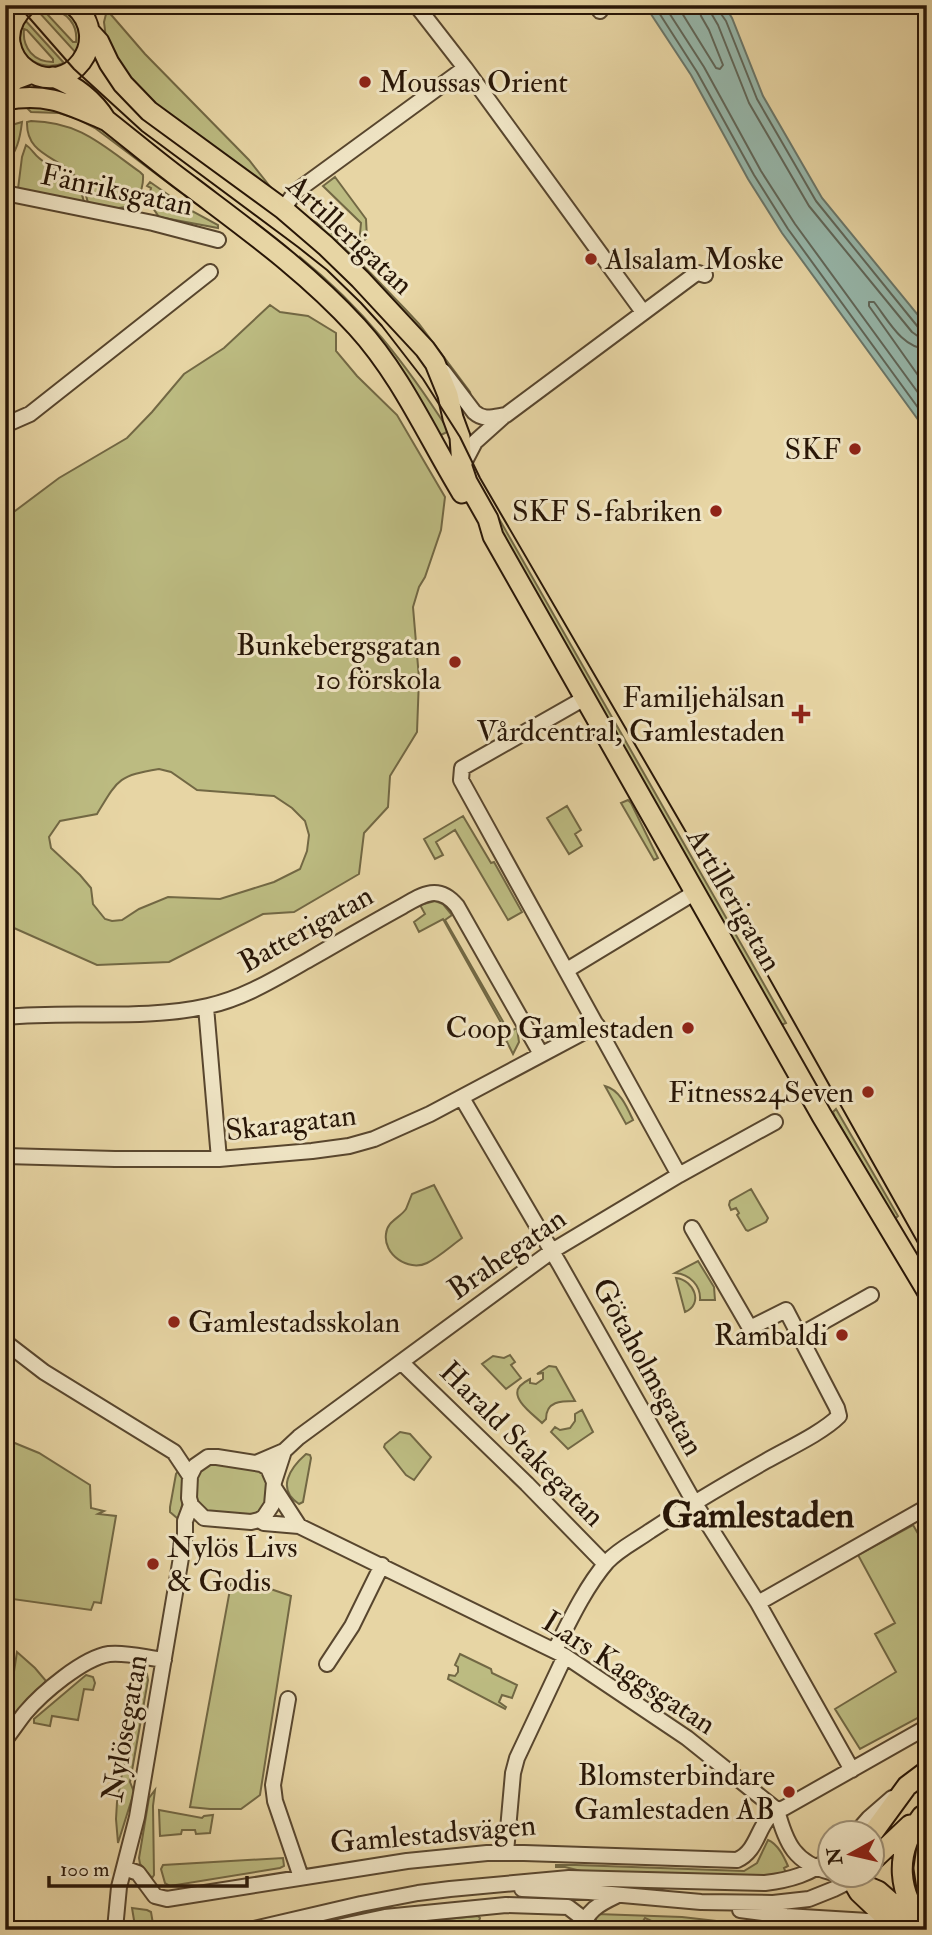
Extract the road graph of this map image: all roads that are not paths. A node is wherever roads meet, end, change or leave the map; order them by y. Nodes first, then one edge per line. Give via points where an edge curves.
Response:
1 (26, 5) edge
2 (416, 5) edge
3 (79, 7) edge
4 (8, 21) edge
5 (89, 31) junction
6 (8, 54) edge
7 (465, 68) junction
8 (32, 73) junction
9 (53, 77) junction
10 (5, 88) edge
11 (5, 100) edge
12 (106, 120) junction
13 (5, 193) edge
14 (284, 209) junction
15 (218, 240) dead end
16 (211, 272) dead end
17 (705, 275) dead end
18 (643, 312) junction
19 (435, 363) junction
20 (506, 415) junction
21 (5, 425) edge
22 (459, 475) junction
23 (585, 698) junction
24 (694, 893) junction
25 (567, 970) junction
26 (206, 1007) junction
27 (5, 1017) edge
28 (597, 1025) junction
29 (541, 1054) junction
30 (462, 1098) junction
31 (775, 1122) dead end
32 (5, 1156) edge
33 (219, 1159) junction
34 (679, 1175) junction
35 (692, 1228) dead end
36 (552, 1251) junction
37 (920, 1263) edge
38 (927, 1291) edge
39 (871, 1295) dead end
40 (800, 1335) junction
41 (5, 1342) edge
42 (401, 1362) junction
43 (174, 1451) junction
44 (284, 1451) junction
45 (208, 1458) junction
46 (256, 1463) junction
47 (190, 1476) junction
48 (274, 1485) junction
49 (694, 1502) junction
50 (191, 1505) junction
51 (927, 1507) edge
52 (207, 1518) junction
53 (259, 1520) junction
54 (299, 1526) junction
55 (185, 1534) junction
56 (605, 1564) junction
57 (382, 1565) junction
58 (758, 1602) junction
59 (560, 1653) junction
60 (164, 1660) junction
61 (327, 1664) dead end
62 (288, 1699) dead end
63 (927, 1727) edge
64 (5, 1740) edge
65 (852, 1770) junction
66 (927, 1771) edge
67 (907, 1786) junction
68 (777, 1810) junction
69 (924, 1813) edge
70 (867, 1820) edge
71 (882, 1820) edge
72 (927, 1847) edge
73 (886, 1848) edge
74 (506, 1852) junction
75 (816, 1866) edge
76 (124, 1868) junction
77 (816, 1872) edge
78 (301, 1877) junction
79 (485, 1886) junction
80 (927, 1888) edge
81 (449, 1889) junction
82 (828, 1890) edge
83 (858, 1890) edge
84 (876, 1890) edge
85 (617, 1895) junction
86 (701, 1902) junction
87 (452, 1909) junction
88 (583, 1925) edge
89 (283, 1926) edge
90 (897, 1928) edge
91 (112, 1929) edge
92 (925, 1929) edge
93 (250, 1930) edge
94 (324, 1930) edge

1 - 4 main road
2 - 7 street
3 - 5 main road, Artillerigatan
4 - 6 main road
5 - 9 main road via 83,60 71,71
5 - 14 main road, Artillerigatan via 123,83 149,111
6 - 8 main road
7 - 14 street via 298,190
7 - 18 street
8 - 9 main road, Artillerigatan
8 - 10 main road
9 - 12 main road, Artillerigatan via 78,88
11 - 12 main road via 54,99
12 - 22 main road, Artillerigatan via 259,237 358,327
13 - 15 street, Fänriksgatan
14 - 19 main road, Artillerigatan via 360,279
16 - 21 street via 30,414
17 - 18 street via 694,275
18 - 20 street
19 - 20 street via 480,417
19 - 22 main road, Artillerigatan via 458,430
20 - 22 street via 474,442
22 - 23 main road, Artillerigatan via 488,519 493,536
23 - 24 main road, Artillerigatan
23 - 25 street via 462,768 461,780
24 - 25 street
24 - 37 main road, Artillerigatan via 822,1116
25 - 28 street
26 - 27 street, Batterigatan
26 - 29 street, Batterigatan via 272,981 434,892 457,906
26 - 33 street
28 - 29 street, Skaragatan
28 - 34 street
29 - 30 street, Skaragatan
30 - 33 street, Skaragatan via 349,1146
30 - 36 street, Götaholmsgatan
31 - 34 street, Brahegatan
32 - 33 street, Skaragatan
34 - 36 street, Brahegatan
35 - 40 street via 750,1328 786,1310
36 - 42 street, Brahegatan
36 - 49 street, Götaholmsgatan
37 - 38 main road, Artillerigatan
39 - 40 street
40 - 49 street via 839,1416
41 - 43 street via 44,1372
42 - 44 street, Brahegatan
42 - 56 street, Harald Stakegatan
43 - 45 street
43 - 47 street
44 - 46 street, Brahegatan
44 - 48 street
45 - 46 street
45 - 47 street via 195,1466
46 - 48 street via 268,1468
47 - 50 street
48 - 53 street via 272,1505
48 - 54 street
49 - 56 street
49 - 58 street, Götaholmsgatan
50 - 52 street
50 - 55 street, Nylösegatan
51 - 58 street
52 - 53 street
52 - 55 street
53 - 54 street, Lars Kaggsgatan
54 - 57 street, Lars Kaggsgatan
55 - 60 street, Nylösegatan
56 - 59 street via 568,1624
57 - 59 street, Lars Kaggsgatan
57 - 61 street
58 - 65 street, Götaholmsgatan
59 - 68 street, Lars Kaggsgatan via 687,1738
59 - 74 street via 517,1758
60 - 64 street via 120,1654 91,1660 54,1686
60 - 76 street, Nylösegatan
62 - 78 street via 273,1785
63 - 65 street
65 - 68 street
66 - 67 main road
67 - 70 street
67 - 71 main road
68 - 74 street, Gamlestadsvägen via 764,1824 752,1850 731,1861
68 - 75 street via 794,1852
69 - 73 main road
69 - 92 main road via 907,1840 902,1875 907,1898
72 - 80 main road
74 - 78 street, Gamlestadsvägen
76 - 78 street, Gamlestadsvägen via 138,1872 162,1899
76 - 91 street, Nylösegatan
77 - 79 street, Gamlestadsvägen via 765,1883 569,1878
79 - 81 street, Gamlestadsvägen
79 - 85 street, Gamlestadsvägen
81 - 87 street
81 - 89 street, Gamlestadsvägen via 361,1904
82 - 86 street, Gamlestadsvägen via 799,1901
83 - 90 main road
84 - 92 main road
85 - 86 street, Gamlestadsvägen
85 - 88 street via 600,1903
86 - 90 street, Gamlestadsvägen via 786,1916 868,1920
87 - 88 street via 568,1907
87 - 94 street
89 - 93 street, Gamlestadsvägen

